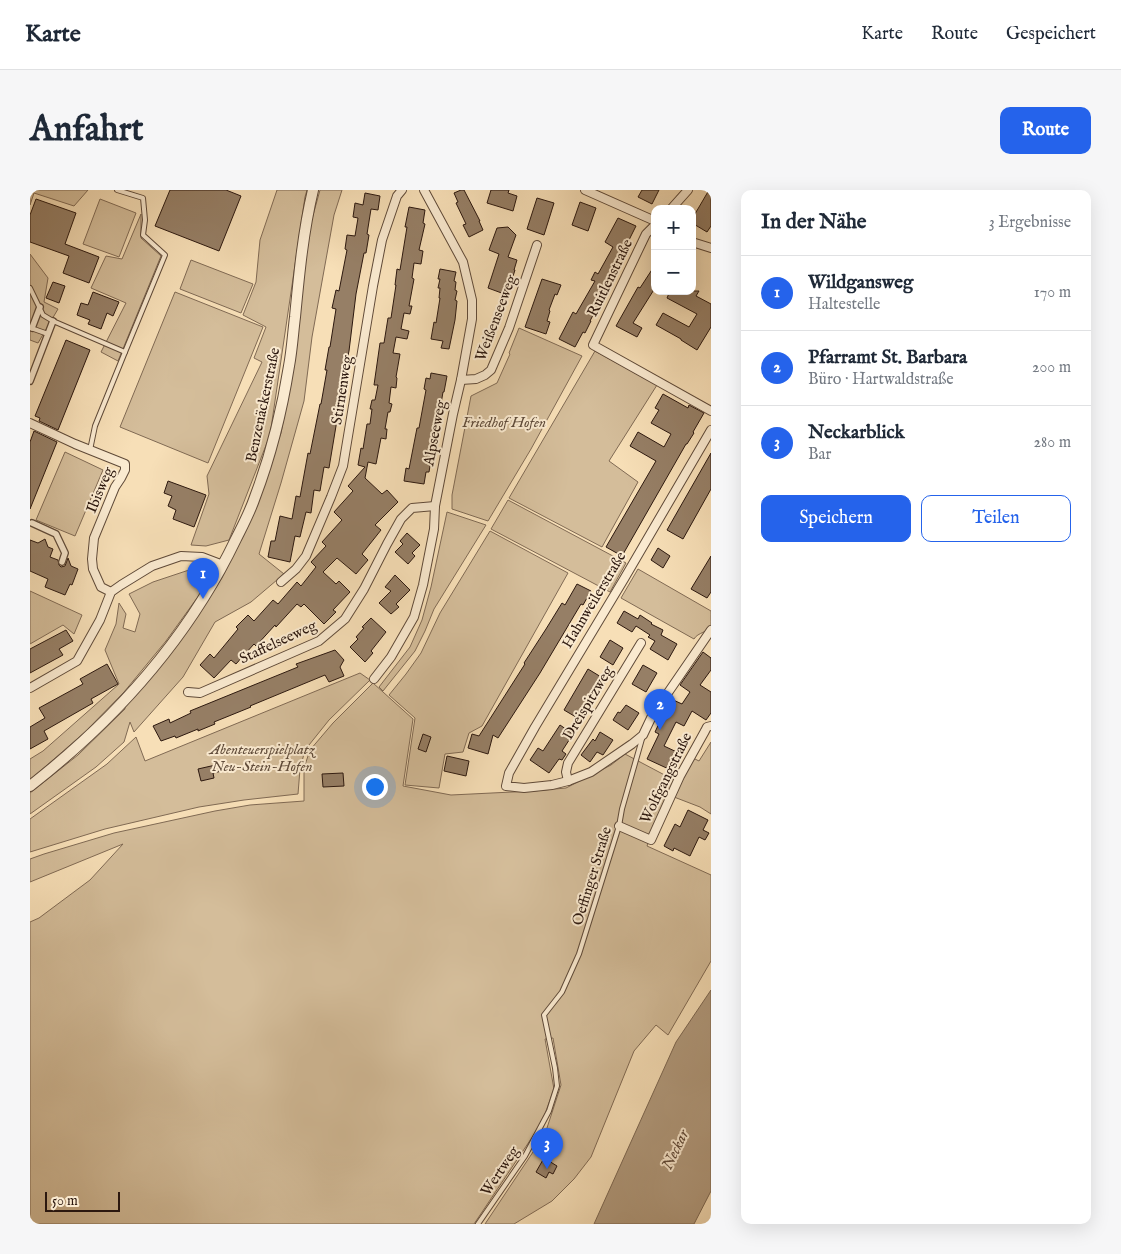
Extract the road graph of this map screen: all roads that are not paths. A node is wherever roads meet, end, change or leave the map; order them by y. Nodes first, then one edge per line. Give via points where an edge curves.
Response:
1 (118, 190) edge
2 (313, 190) edge
3 (402, 190) edge
4 (424, 190) edge
5 (585, 190) edge
6 (688, 190) edge
7 (675, 205) edge
8 (651, 219) edge
9 (651, 229) edge
10 (696, 243) edge
11 (537, 245) dead end
12 (711, 248) edge
13 (30, 288) edge
14 (40, 307) junction
15 (53, 321) junction
16 (31, 328) edge
17 (48, 334) junction
18 (125, 352) junction
19 (461, 380) junction
20 (30, 381) edge
21 (711, 411) edge
22 (30, 424) edge
23 (711, 430) edge
24 (90, 450) junction
25 (435, 506) junction
26 (32, 523) dead end
27 (62, 562) dead end
28 (223, 565) junction
29 (281, 582) dead end
30 (111, 592) junction
31 (711, 630) edge
32 (708, 642) edge
33 (641, 643) dead end
34 (374, 679) dead end
35 (30, 688) edge
36 (188, 692) dead end
37 (711, 726) edge
38 (643, 735) junction
39 (568, 781) junction
40 (30, 786) edge
41 (619, 826) junction
42 (544, 1015) joint
43 (478, 1224) edge

1 - 18 lane via 143,198 144,235 165,255
2 - 28 street, Benzenäckerstraße via 289,365 274,437 255,498
3 - 29 street, Stirnenweg via 382,240 343,466 306,556
4 - 19 street, Alpseeweg via 463,262 472,300 472,319
5 - 8 street
6 - 7 street
9 - 21 street, Ruitlenstraße via 593,345
10 - 12 street
11 - 19 street, Weißenseeweg via 492,370 476,379
13 - 14 lane
14 - 15 lane via 44,315
14 - 16 street
15 - 17 street
15 - 18 lane
16 - 17 lane
17 - 20 street
18 - 24 lane via 95,426
19 - 25 street, Alpseeweg
22 - 24 street, Ibisweg
23 - 39 street, Hahnweilerstraße via 535,727 509,773 506,786 524,788
24 - 30 street, Ibisweg via 125,464 94,538 93,569 101,587
25 - 34 street, Alpseeweg via 434,529 414,617 392,657
25 - 36 street, Staffelseeweg via 412,508 401,519 350,612 319,641 200,693
26 - 27 street via 56,534 65,553
28 - 30 street via 202,557 181,556 152,566
28 - 40 street, Benzenäckerstraße via 168,650 125,701
30 - 35 street via 100,620 77,661
31 - 32 street
32 - 38 street via 652,716
33 - 39 street, Dreispitzweg via 568,763
37 - 41 street, Wolfgangstraße via 707,727 680,776 651,840
38 - 39 street via 591,772
38 - 41 lane, Oeffinger Straße
41 - 42 lane, Oeffinger Straße via 579,954 562,992
42 - 43 lane, Wertweg via 557,1086 549,1111 525,1156

